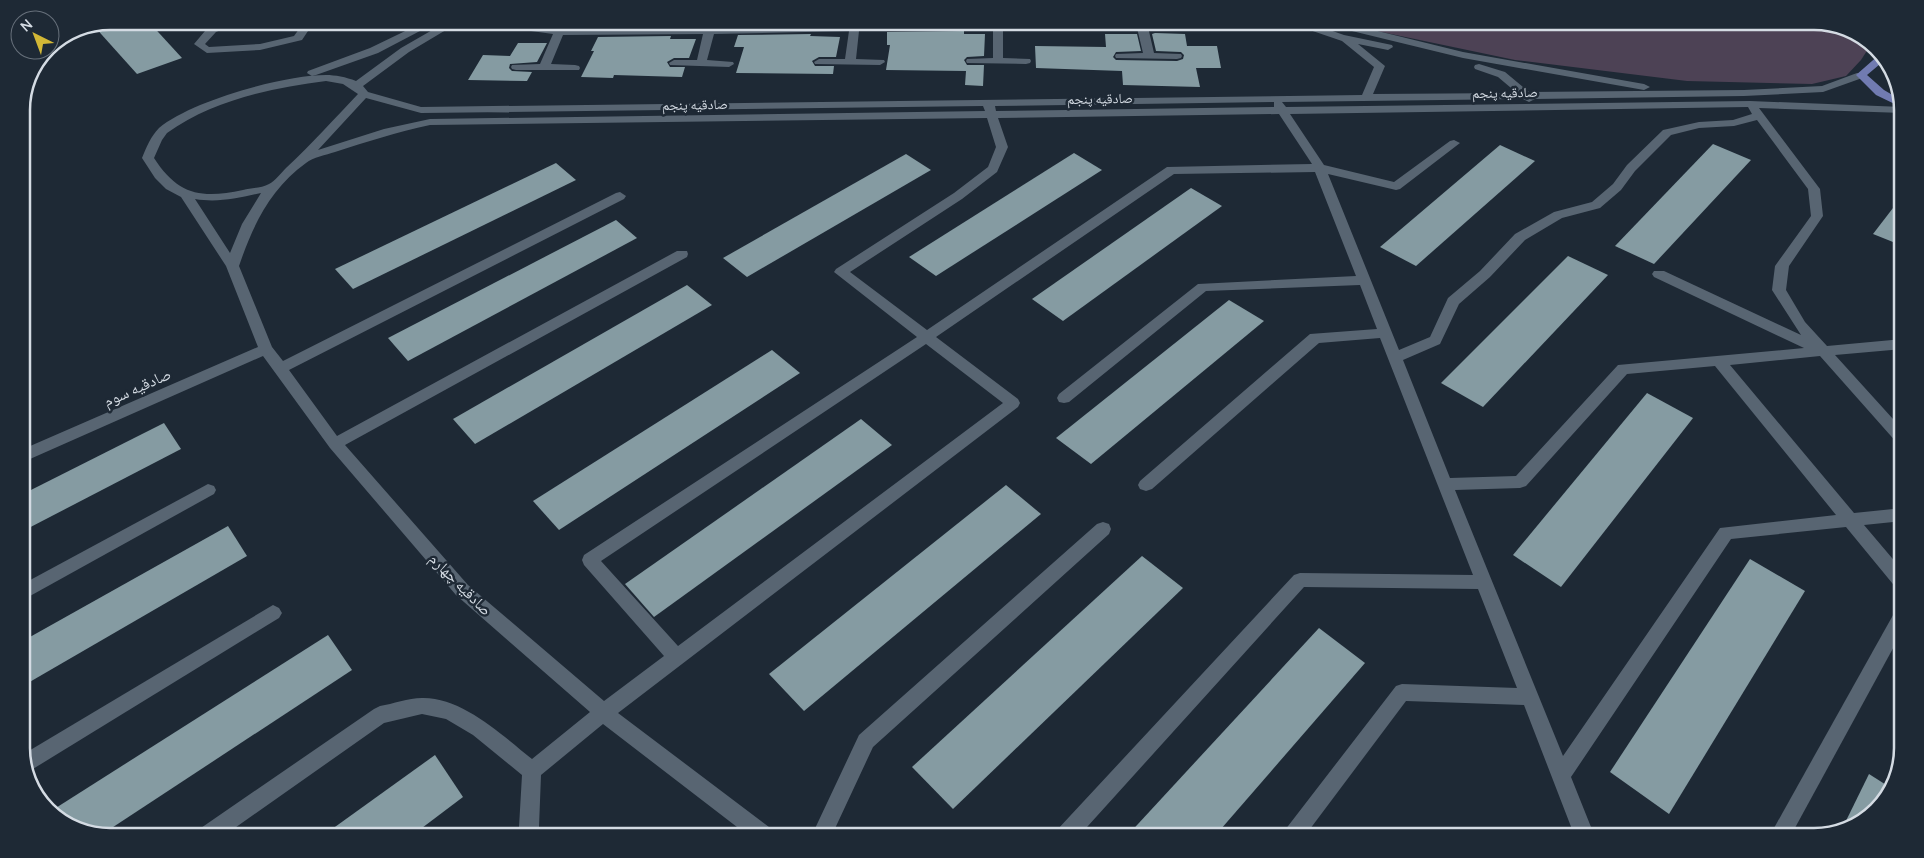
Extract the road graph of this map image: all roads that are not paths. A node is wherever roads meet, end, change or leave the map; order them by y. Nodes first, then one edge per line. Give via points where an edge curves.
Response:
1 (212, 30) edge
2 (304, 30) edge
3 (417, 30) edge
4 (441, 30) edge
5 (545, 30) edge
6 (636, 30) edge
7 (732, 30) edge
8 (854, 30) edge
9 (998, 30) edge
10 (1150, 30) edge
11 (1319, 30) edge
12 (1360, 30) edge
13 (559, 32) junction
14 (709, 32) junction
15 (635, 33) junction
16 (1342, 38) junction
17 (399, 40) junction
18 (413, 46) junction
19 (1120, 56) dead end
20 (1149, 56) junction
21 (1177, 56) dead end
22 (1026, 60) dead end
23 (970, 61) dead end
24 (998, 61) junction
25 (1877, 61) edge
26 (819, 62) dead end
27 (850, 62) junction
28 (880, 62) dead end
29 (674, 63) dead end
30 (701, 64) junction
31 (729, 64) dead end
32 (516, 67) dead end
33 (544, 67) junction
34 (575, 68) dead end
35 (1861, 75) junction
36 (257, 90) junction
37 (360, 90) junction
38 (1680, 94) junction
39 (1526, 96) junction
40 (1366, 98) junction
41 (1747, 98) junction
42 (1893, 101) edge
43 (1278, 105) junction
44 (1537, 107) junction
45 (989, 108) junction
46 (1894, 109) edge
47 (435, 110) junction
48 (1760, 115) junction
49 (430, 122) junction
50 (1454, 143) dead end
51 (302, 159) junction
52 (1320, 168) junction
53 (272, 187) junction
54 (185, 194) junction
55 (620, 196) dead end
56 (682, 254) dead end
57 (232, 266) junction
58 (1659, 274) dead end
59 (1364, 280) junction
60 (1385, 333) junction
61 (927, 337) junction
62 (1894, 345) edge
63 (266, 349) junction
64 (1824, 352) junction
65 (1395, 358) junction
66 (1719, 361) junction
67 (280, 369) junction
68 (1064, 398) dead end
69 (1894, 428) edge
70 (335, 444) junction
71 (30, 453) edge
72 (1445, 484) junction
73 (1146, 485) dead end
74 (208, 490) dead end
75 (1894, 515) edge
76 (1849, 520) junction
77 (1103, 529) dead end
78 (1894, 573) edge
79 (1484, 582) junction
80 (30, 590) edge
81 (273, 612) dead end
82 (1894, 629) edge
83 (676, 657) junction
84 (1530, 697) junction
85 (603, 713) junction
86 (31, 760) edge
87 (532, 771) junction
88 (1561, 775) junction
89 (218, 828) edge
90 (529, 828) edge
91 (754, 828) edge
92 (825, 828) edge
93 (1072, 828) edge
94 (1299, 828) edge
95 (1582, 828) edge
96 (1784, 828) edge

1 - 2 street via 199,44 207,50 260,47 298,38
3 - 17 street
4 - 18 street
5 - 13 street
6 - 15 street
7 - 14 street
8 - 27 street
9 - 24 street
10 - 20 street
11 - 16 street
12 - 38 street via 1463,55
13 - 15 street
13 - 33 street
14 - 15 street
14 - 30 street
16 - 39 street via 1494,70 1513,81
16 - 40 street via 1380,66
17 - 18 street
17 - 36 street via 332,67
18 - 37 street
19 - 20 street
20 - 21 street
22 - 24 street
23 - 24 street
25 - 35 main road
26 - 27 street
27 - 28 street
29 - 30 street
30 - 31 street
32 - 33 street
33 - 34 street
35 - 41 street, صادقیه پنجم via 1823,89
35 - 42 main road
36 - 37 street, صادقیه پنجم via 293,81 326,78 346,80
36 - 54 street via 194,112 164,130 153,145 148,158 159,175
37 - 47 street, صادقیه پنجم via 421,110
37 - 51 street
38 - 39 street, صادقیه پنجم
38 - 41 street, صادقیه پنجم
39 - 40 street, صادقیه پنجم
39 - 44 street
40 - 43 street, صادقیه پنجم
41 - 44 street, صادقیه پنجم
41 - 46 street, صادقیه پنجم
41 - 48 street
43 - 44 street, صادقیه پنجم
43 - 45 street, صادقیه پنجم
43 - 52 street
45 - 47 street, صادقیه پنجم
45 - 49 street, صادقیه پنجم
45 - 61 street via 1002,147 993,169 958,196 841,272
47 - 49 street
48 - 64 street via 1814,189 1817,216 1782,266 1779,290 1800,325
48 - 65 street via 1734,123 1698,125 1667,132 1631,168 1618,187 1596,205 1558,215 1520,237 1485,274 1453,301 1435,340
49 - 51 street, صادقیه پنجم via 378,134
50 - 52 street via 1396,186
51 - 53 street
52 - 59 street
52 - 61 street via 1171,170
53 - 54 street via 209,198
53 - 57 street via 248,220
54 - 57 street, صادقیه چهارم
55 - 67 street
56 - 70 street
57 - 63 street, صادقیه چهارم
58 - 64 street
59 - 60 street
59 - 68 street via 1203,287
60 - 65 street
60 - 73 street via 1314,338
61 - 83 street via 1013,403
61 - 83 street via 590,560
62 - 64 street
63 - 67 street, صادقیه چهارم
63 - 71 street, صادقیه سوم
64 - 66 street
64 - 69 street
65 - 72 street
66 - 72 street via 1623,369 1520,482
66 - 76 street
67 - 70 street, صادقیه چهارم
70 - 85 street, صادقیه چهارم via 462,590
72 - 79 street
74 - 80 street
75 - 76 street
76 - 78 street
76 - 88 street via 1726,533
77 - 92 street via 866,741
79 - 84 street
79 - 93 street via 1300,580
81 - 86 street
82 - 96 street
83 - 85 street
84 - 88 street
84 - 94 street via 1402,692
85 - 87 street
85 - 91 street, صادقیه چهارم
87 - 89 street via 480,729 449,711 422,706 380,716
87 - 90 street
88 - 95 street

